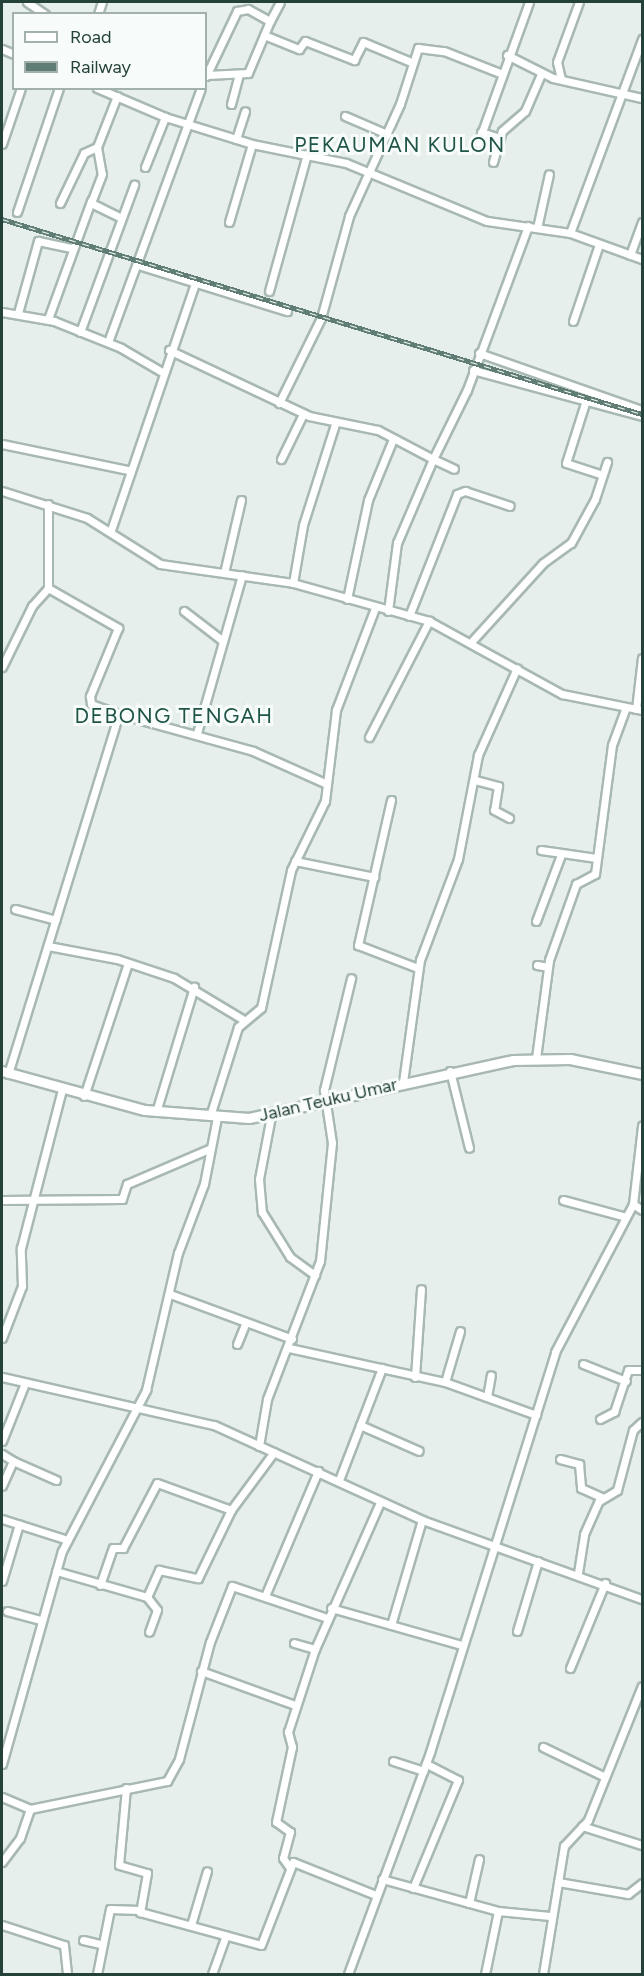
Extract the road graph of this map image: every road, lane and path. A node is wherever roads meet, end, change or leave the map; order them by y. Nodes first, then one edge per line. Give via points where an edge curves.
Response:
1 (27, 2) edge
2 (280, 2) edge
3 (529, 2) edge
4 (579, 2) edge
5 (42, 12) edge
6 (270, 21) junction
7 (264, 35) junction
8 (642, 39) edge
9 (508, 54) junction
10 (411, 62) junction
11 (500, 73) junction
12 (207, 74) edge
13 (541, 74) junction
14 (239, 75) junction
15 (207, 76) edge
16 (561, 77) junction
17 (20, 90) edge
18 (58, 90) edge
19 (102, 90) edge
20 (200, 90) edge
21 (623, 90) junction
22 (117, 96) junction
23 (642, 98) edge
24 (231, 104) dead end
25 (245, 111) dead end
26 (345, 116) dead end
27 (165, 117) junction
28 (189, 124) junction
29 (481, 132) junction
30 (387, 134) junction
31 (499, 138) junction
32 (236, 139) junction
33 (478, 143) dead end
34 (2, 144) edge
35 (252, 144) junction
36 (97, 147) junction
37 (307, 154) junction
38 (493, 162) dead end
39 (145, 167) dead end
40 (369, 171) junction
41 (549, 174) dead end
42 (134, 185) dead end
43 (92, 199) junction
44 (60, 203) dead end
45 (17, 212) dead end
46 (120, 217) junction
47 (229, 222) dead end
48 (642, 222) edge
49 (528, 226) junction
50 (537, 228) junction
51 (570, 233) junction
52 (599, 244) junction
53 (72, 248) junction
54 (630, 255) junction
55 (642, 259) edge
56 (138, 265) junction
57 (195, 283) junction
58 (269, 291) dead end
59 (287, 311) dead end
60 (2, 312) edge
61 (18, 313) junction
62 (48, 320) junction
63 (573, 321) dead end
64 (80, 332) junction
65 (108, 342) junction
66 (169, 350) junction
67 (479, 353) junction
68 (473, 370) junction
69 (162, 372) junction
70 (586, 400) junction
71 (279, 403) junction
72 (642, 410) edge
73 (303, 414) junction
74 (642, 416) edge
75 (334, 424) junction
76 (393, 439) junction
77 (2, 444) edge
78 (281, 459) dead end
79 (433, 459) junction
80 (608, 462) dead end
81 (454, 469) dead end
82 (128, 470) junction
83 (602, 475) junction
84 (2, 491) edge
85 (241, 500) dead end
86 (48, 504) junction
87 (510, 506) dead end
88 (111, 530) junction
89 (224, 573) junction
90 (242, 575) junction
91 (292, 583) junction
92 (48, 588) junction
93 (347, 599) junction
94 (375, 608) junction
95 (184, 611) dead end
96 (388, 611) junction
97 (409, 616) junction
98 (429, 621) junction
99 (472, 641) junction
100 (223, 642) junction
101 (642, 658) edge
102 (2, 667) edge
103 (517, 668) junction
104 (626, 707) junction
105 (639, 710) edge
106 (119, 714) junction
107 (196, 733) junction
108 (369, 737) dead end
109 (475, 780) junction
110 (327, 784) junction
111 (391, 800) dead end
112 (509, 818) dead end
113 (541, 850) dead end
114 (561, 855) junction
115 (596, 858) junction
116 (296, 861) junction
117 (374, 878) junction
118 (15, 909) dead end
119 (56, 920) junction
120 (536, 921) dead end
121 (48, 946) junction
122 (128, 963) junction
123 (537, 965) dead end
124 (548, 967) junction
125 (418, 968) junction
126 (351, 978) dead end
127 (194, 987) junction
128 (244, 1020) junction
129 (536, 1058) junction
130 (450, 1071) junction
131 (5, 1072) edge
132 (642, 1074) edge
133 (403, 1082) junction
134 (62, 1090) junction
135 (84, 1096) junction
136 (326, 1103) junction
137 (156, 1112) junction
138 (272, 1116) junction
139 (213, 1117) junction
140 (642, 1126) edge
141 (469, 1148) dead end
142 (209, 1149) junction
143 (37, 1198) junction
144 (2, 1200) edge
145 (563, 1200) dead end
146 (633, 1204) junction
147 (642, 1210) edge
148 (626, 1217) junction
149 (315, 1275) junction
150 (421, 1289) dead end
151 (170, 1294) junction
152 (245, 1324) junction
153 (460, 1331) dead end
154 (2, 1338) edge
155 (292, 1339) junction
156 (237, 1344) dead end
157 (289, 1348) junction
158 (583, 1364) dead end
159 (382, 1368) junction
160 (642, 1370) edge
161 (491, 1375) dead end
162 (2, 1377) edge
163 (415, 1377) junction
164 (626, 1381) junction
165 (445, 1382) junction
166 (25, 1383) junction
167 (487, 1397) junction
168 (137, 1409) junction
169 (536, 1416) junction
170 (600, 1419) dead end
171 (642, 1422) edge
172 (360, 1425) junction
173 (2, 1441) edge
174 (259, 1446) junction
175 (419, 1451) dead end
176 (274, 1452) junction
177 (2, 1454) edge
178 (560, 1459) dead end
179 (13, 1461) junction
180 (318, 1471) junction
181 (56, 1480) dead end
182 (339, 1480) junction
183 (2, 1484) edge
184 (603, 1498) junction
185 (380, 1502) junction
186 (231, 1510) junction
187 (2, 1519) edge
188 (422, 1520) junction
189 (20, 1524) junction
190 (68, 1540) junction
191 (493, 1547) junction
192 (538, 1561) junction
193 (56, 1571) junction
194 (578, 1573) junction
195 (2, 1581) edge
196 (605, 1583) junction
197 (100, 1585) junction
198 (265, 1596) junction
199 (147, 1597) junction
200 (642, 1599) edge
201 (332, 1608) junction
202 (7, 1611) dead end
203 (327, 1618) junction
204 (40, 1620) junction
205 (390, 1625) junction
206 (517, 1631) dead end
207 (148, 1632) dead end
208 (294, 1643) dead end
209 (462, 1645) junction
210 (315, 1649) junction
211 (570, 1668) dead end
212 (201, 1671) junction
213 (642, 1686) edge
214 (641, 1696) edge
215 (295, 1704) junction
216 (543, 1748) dead end
217 (393, 1761) dead end
218 (2, 1764) edge
219 (425, 1768) junction
220 (603, 1776) junction
221 (126, 1788) junction
222 (2, 1797) edge
223 (30, 1809) junction
224 (582, 1826) junction
225 (642, 1845) edge
226 (480, 1859) dead end
227 (2, 1862) edge
228 (290, 1868) junction
229 (207, 1871) dead end
230 (382, 1879) junction
231 (558, 1882) junction
232 (642, 1883) edge
233 (413, 1888) junction
234 (376, 1895) junction
235 (469, 1903) junction
236 (139, 1910) junction
237 (498, 1911) junction
238 (550, 1916) junction
239 (2, 1925) edge
240 (191, 1925) junction
241 (226, 1935) junction
242 (83, 1940) dead end
243 (101, 1944) junction
244 (68, 1974) edge
245 (97, 1974) edge
246 (212, 1974) edge
247 (348, 1974) edge
248 (485, 1974) edge
249 (543, 1974) edge

1 - 5 street
2 - 6 street
3 - 9 street
4 - 16 street via 557,62
6 - 7 street
6 - 12 street via 248,9 237,11
7 - 10 street via 299,49 304,41 354,60 365,43
7 - 14 street via 249,71
8 - 21 street
9 - 11 street
9 - 13 street
10 - 11 street via 421,45
10 - 30 street
11 - 29 street
13 - 16 street
13 - 31 street via 525,111
14 - 15 street
14 - 24 street
16 - 21 street
17 - 34 street
18 - 45 street
19 - 22 street
20 - 28 street
21 - 23 street
21 - 51 street
22 - 27 street
22 - 36 street
25 - 32 street
26 - 30 street
27 - 28 street
27 - 39 street
28 - 32 street
28 - 56 street
29 - 31 street
29 - 33 street
30 - 40 street
31 - 38 street
32 - 35 street
35 - 37 street
35 - 47 street
36 - 43 street via 102,174
36 - 44 street via 84,153
37 - 40 street
37 - 58 street
40 - 49 street via 468,215
40 - 71 street via 349,216 321,318
41 - 50 street
42 - 46 street
43 - 46 street via 97,209
43 - 53 street
46 - 64 street
48 - 54 street
49 - 50 street
49 - 67 street
50 - 51 street
51 - 52 street
52 - 54 street
52 - 63 street
53 - 61 street via 38,241
53 - 62 street
54 - 55 street
56 - 57 street
56 - 65 street
57 - 59 street
57 - 66 street
60 - 61 street
61 - 62 street
62 - 64 street
64 - 65 street
65 - 69 street
66 - 69 street
66 - 71 street
67 - 68 street
67 - 72 street
68 - 70 street
68 - 79 street
69 - 82 street via 153,414
70 - 74 street
70 - 83 street via 566,463
71 - 73 street
73 - 75 street
73 - 78 street
75 - 76 street via 378,430
75 - 91 street via 303,525
76 - 79 street
76 - 93 street via 368,500
77 - 82 street
79 - 81 street
79 - 96 street via 397,543
80 - 83 street
82 - 88 street
83 - 99 street via 571,543 543,563
84 - 86 street
85 - 89 street
86 - 88 street
86 - 92 street
87 - 97 street via 465,491 457,494
88 - 89 street via 160,564
89 - 90 street
90 - 91 street
90 - 100 street
91 - 93 street
92 - 102 street via 32,606
92 - 106 street via 118,628 90,696 91,704
93 - 94 street
94 - 96 street
94 - 110 street via 336,710
95 - 100 street
96 - 97 street
97 - 98 street
98 - 99 street
98 - 108 street
99 - 103 street
100 - 107 street
101 - 105 street
103 - 104 street via 562,694
103 - 109 street via 493,714
104 - 105 street
104 - 115 street via 612,745
106 - 107 street
106 - 119 street
107 - 110 street
109 - 112 street via 498,786 494,810
109 - 125 street via 458,859
110 - 116 street via 316,826
111 - 117 street
113 - 114 street
114 - 115 street
114 - 120 street
115 - 124 street via 593,877 576,884
116 - 117 street
116 - 128 street via 261,1008
117 - 125 street via 358,945
118 - 119 street
119 - 121 street
121 - 122 street
121 - 131 street
122 - 127 street
122 - 135 street
123 - 124 street
124 - 129 street
125 - 133 street
126 - 136 street via 325,1083
127 - 128 street
127 - 137 street
128 - 139 street
129 - 130 main road, Jalan Teuku Umar
129 - 132 main road, Jalan Teuku Umar
130 - 133 main road, Jalan Teuku Umar
130 - 141 street
131 - 134 main road, Jalan Teuku Umar
133 - 136 main road, Jalan Teuku Umar
134 - 135 main road, Jalan Teuku Umar
134 - 143 street
135 - 137 main road, Jalan Teuku Umar
136 - 138 main road, Jalan Teuku Umar
136 - 149 street via 332,1163
137 - 139 main road, Jalan Teuku Umar
138 - 139 main road, Jalan Teuku Umar
138 - 149 street via 259,1179 262,1212 290,1257
139 - 142 street
140 - 146 street
142 - 143 street via 127,1184 122,1199
142 - 151 street via 204,1184 178,1253
143 - 144 street
143 - 154 street via 18,1259 22,1286
145 - 148 street
146 - 147 street
146 - 148 street
148 - 169 street via 562,1336
149 - 155 street
150 - 163 street
151 - 152 street via 198,1300
151 - 168 street
152 - 155 street
152 - 156 street
153 - 165 street
155 - 157 street
157 - 159 street
157 - 174 street via 267,1399
158 - 164 street
159 - 163 street
159 - 172 street
160 - 164 street via 628,1370
161 - 167 street
162 - 166 street
163 - 165 street
164 - 170 street via 614,1412
165 - 167 street
166 - 168 street
166 - 173 street
167 - 169 street
168 - 174 street via 194,1418
168 - 190 street
169 - 191 street
171 - 184 street via 633,1430 617,1490
172 - 175 street
172 - 182 street
174 - 176 street
176 - 180 street
176 - 186 street
177 - 179 street
178 - 184 street via 579,1464 581,1488
179 - 181 street
179 - 183 street
180 - 182 street
180 - 198 street
182 - 185 street
184 - 194 street via 583,1537
185 - 188 street
185 - 201 street
186 - 197 street via 157,1483 123,1548 114,1548
186 - 199 street via 202,1575 193,1579 159,1570
187 - 189 street
188 - 191 street
188 - 205 street
189 - 190 street
189 - 195 street
190 - 193 street
191 - 192 street
191 - 209 street
192 - 194 street
192 - 206 street
193 - 197 street
193 - 204 street
194 - 196 street
196 - 200 street
196 - 211 street
197 - 199 street
198 - 203 street
198 - 212 street via 231,1586
199 - 207 street via 157,1611
201 - 203 street
201 - 205 street
202 - 204 street
203 - 210 street
204 - 218 street
205 - 209 street
208 - 210 street
209 - 219 street
210 - 215 street
212 - 215 street
212 - 221 street via 174,1772 157,1785
213 - 214 street
214 - 220 street
215 - 228 street via 276,1822 290,1832 283,1858
216 - 220 street
217 - 219 street
219 - 230 street
219 - 233 street via 458,1780
220 - 224 street
221 - 223 street
221 - 236 street via 119,1865 147,1873
222 - 223 street
223 - 227 street via 20,1838
224 - 225 street
224 - 231 street via 564,1846
226 - 235 street
228 - 234 street via 297,1862
228 - 241 street via 265,1944
229 - 240 street
230 - 233 street
230 - 234 street
231 - 232 street via 628,1894
231 - 238 street
233 - 235 street
234 - 247 street
235 - 237 street
236 - 240 street
236 - 243 street via 110,1909
237 - 238 street
237 - 248 street
238 - 249 street
239 - 244 street via 63,1945
240 - 241 street
241 - 246 street
242 - 243 street
243 - 245 street

